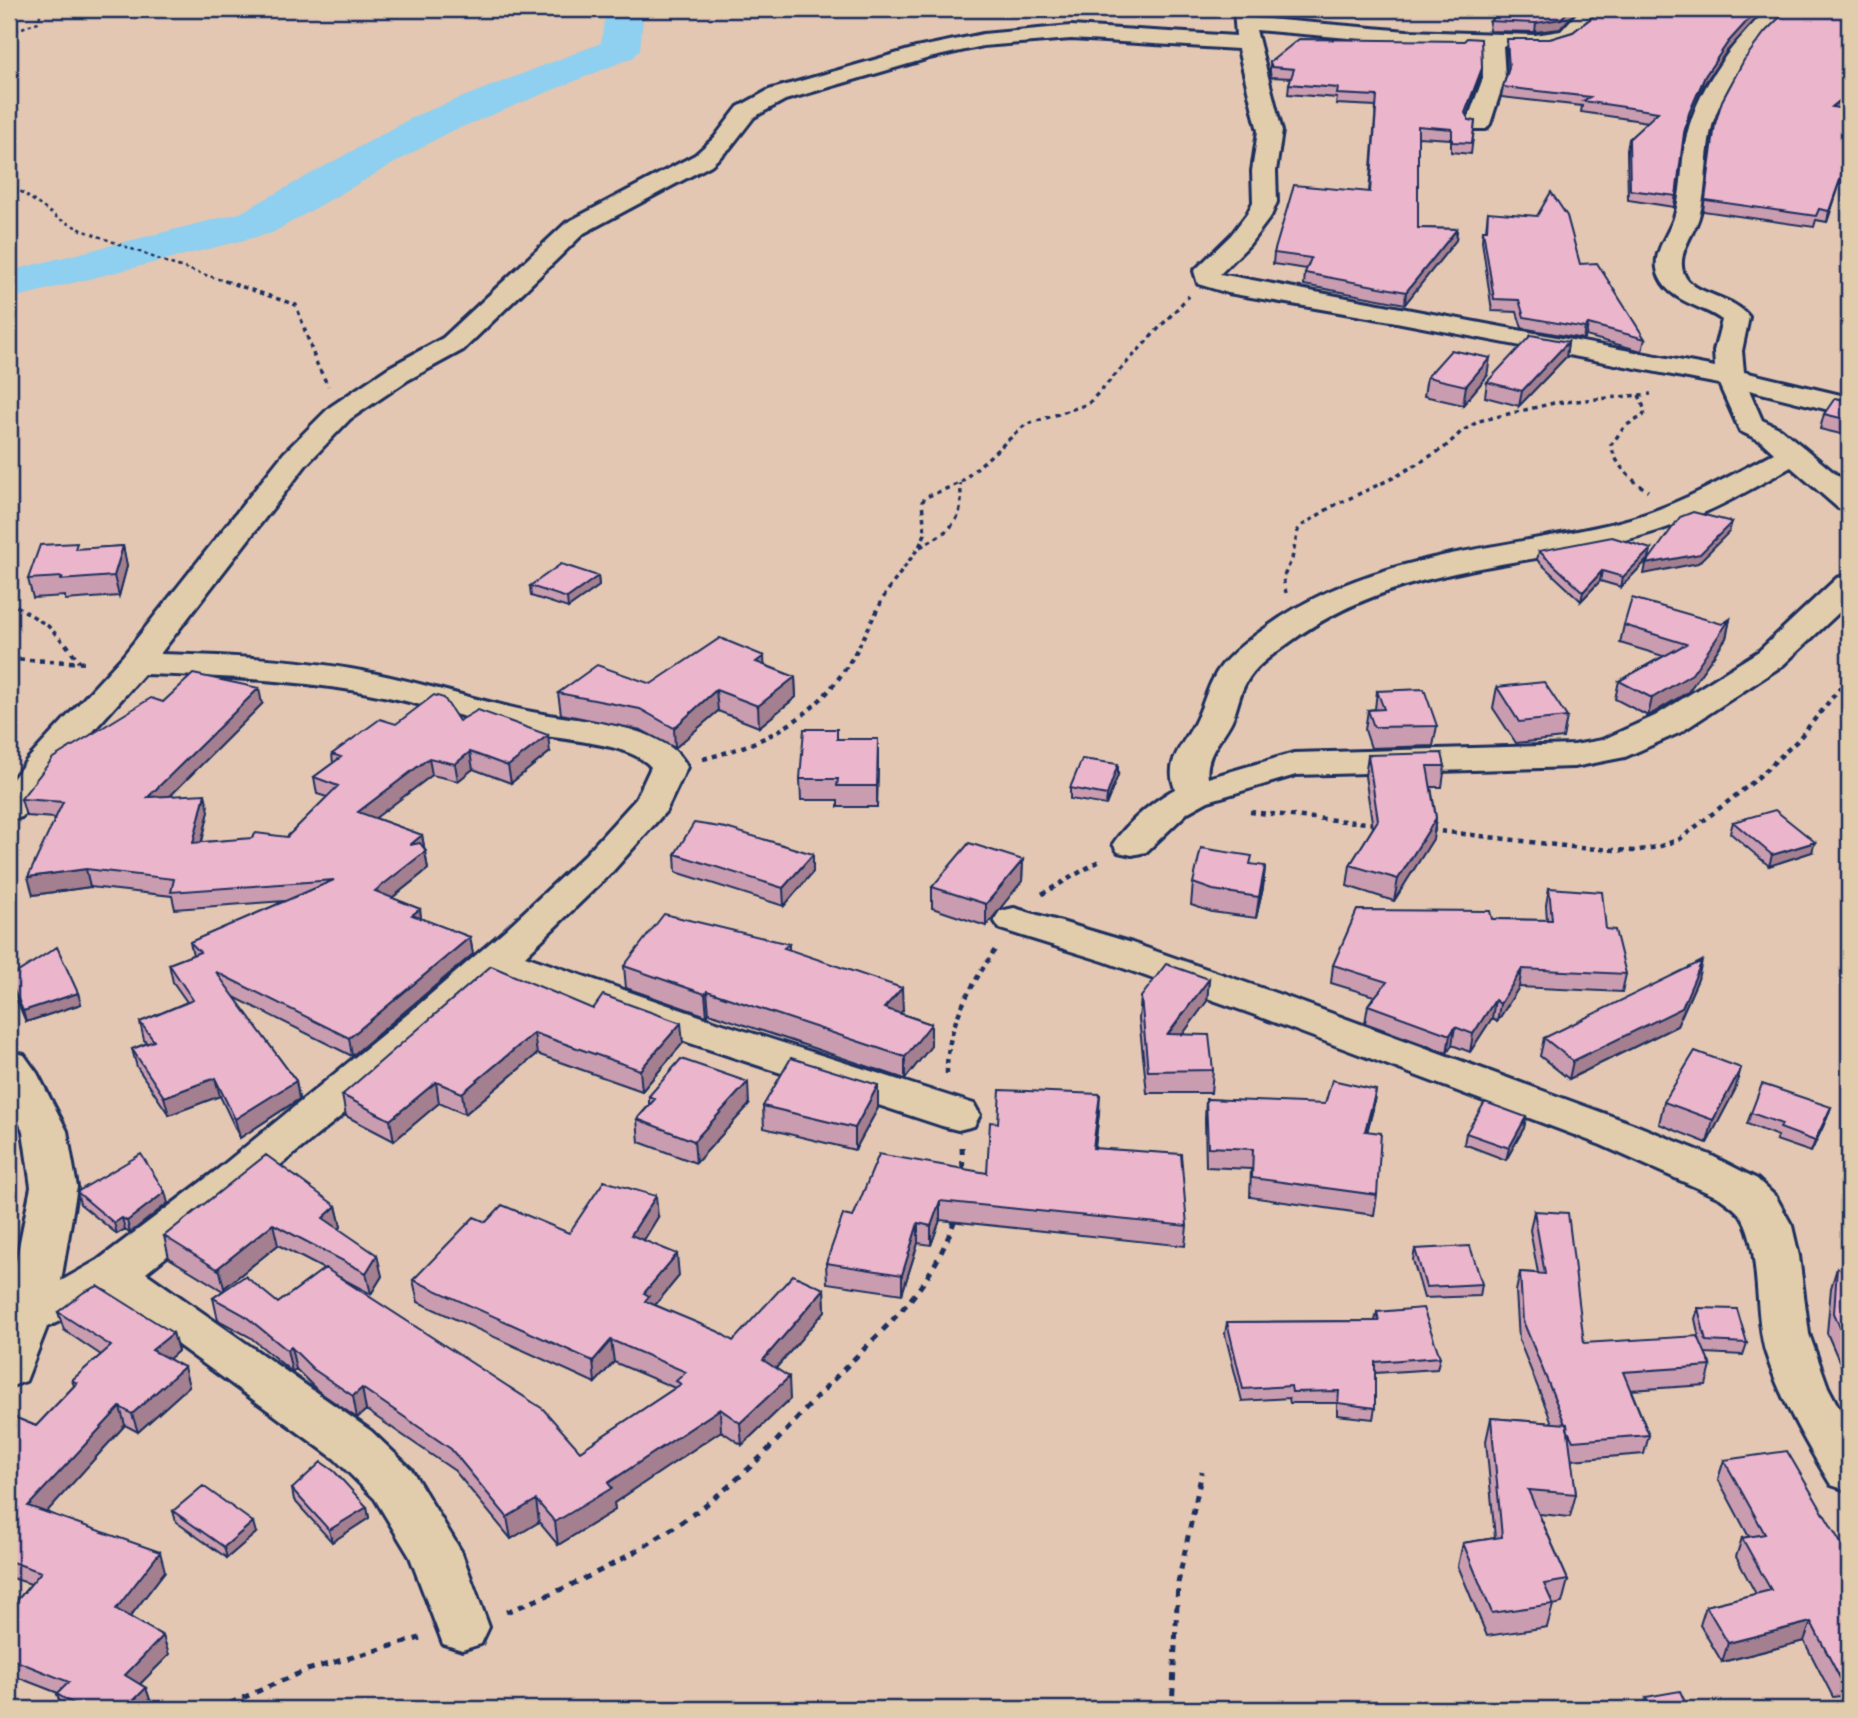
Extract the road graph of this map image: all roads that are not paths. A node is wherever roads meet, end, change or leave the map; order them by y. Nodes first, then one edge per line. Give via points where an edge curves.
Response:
1 (1592, 9) edge
2 (1780, 9) edge
3 (1246, 25) edge
4 (1492, 40) junction
5 (1478, 124) edge
6 (1731, 379) junction
7 (1849, 406) edge
8 (1794, 454) junction
9 (1849, 501) edge
10 (1849, 585) edge
11 (135, 663) junction
12 (1195, 793) junction
13 (9, 809) edge
14 (1132, 844) road end
15 (1014, 920) road end
16 (497, 960) junction
17 (9, 1065) edge
18 (958, 1115) road end
19 (113, 1274) junction
20 (26, 1316) junction
21 (9, 1368) edge
22 (1849, 1470) edge
23 (462, 1627) road end

1 - 4 street via 1567,36 1557,40
2 - 6 street via 1749,39 1716,91 1702,124 1686,222 1672,246 1672,272 1679,286 1735,317 1727,357
3 - 4 street
3 - 6 street via 1270,131 1265,202 1240,240 1207,271 1207,278
3 - 11 street via 1011,36 931,52 776,96 746,113 703,160 575,228 453,344 340,413 295,460
4 - 5 street via 1494,78
6 - 7 street
6 - 8 street via 1750,425
8 - 9 street
8 - 12 street via 1684,509 1624,531 1380,580 1296,619 1247,659 1227,683 1213,723 1191,755 1188,770
10 - 12 street via 1771,658 1668,724 1612,749 1574,756 1294,764
11 - 13 street
11 - 16 street via 224,665 351,680 632,743 660,754 669,765 669,777 637,820 571,893
12 - 14 street via 1175,804
15 - 22 street via 1210,982 1545,1107 1732,1184 1751,1197 1764,1214 1785,1334 1795,1364
16 - 18 street
16 - 19 street via 321,1110
17 - 20 street via 45,1131 54,1187 36,1287
19 - 20 street
19 - 23 street via 353,1445 393,1484 434,1551
20 - 21 street

